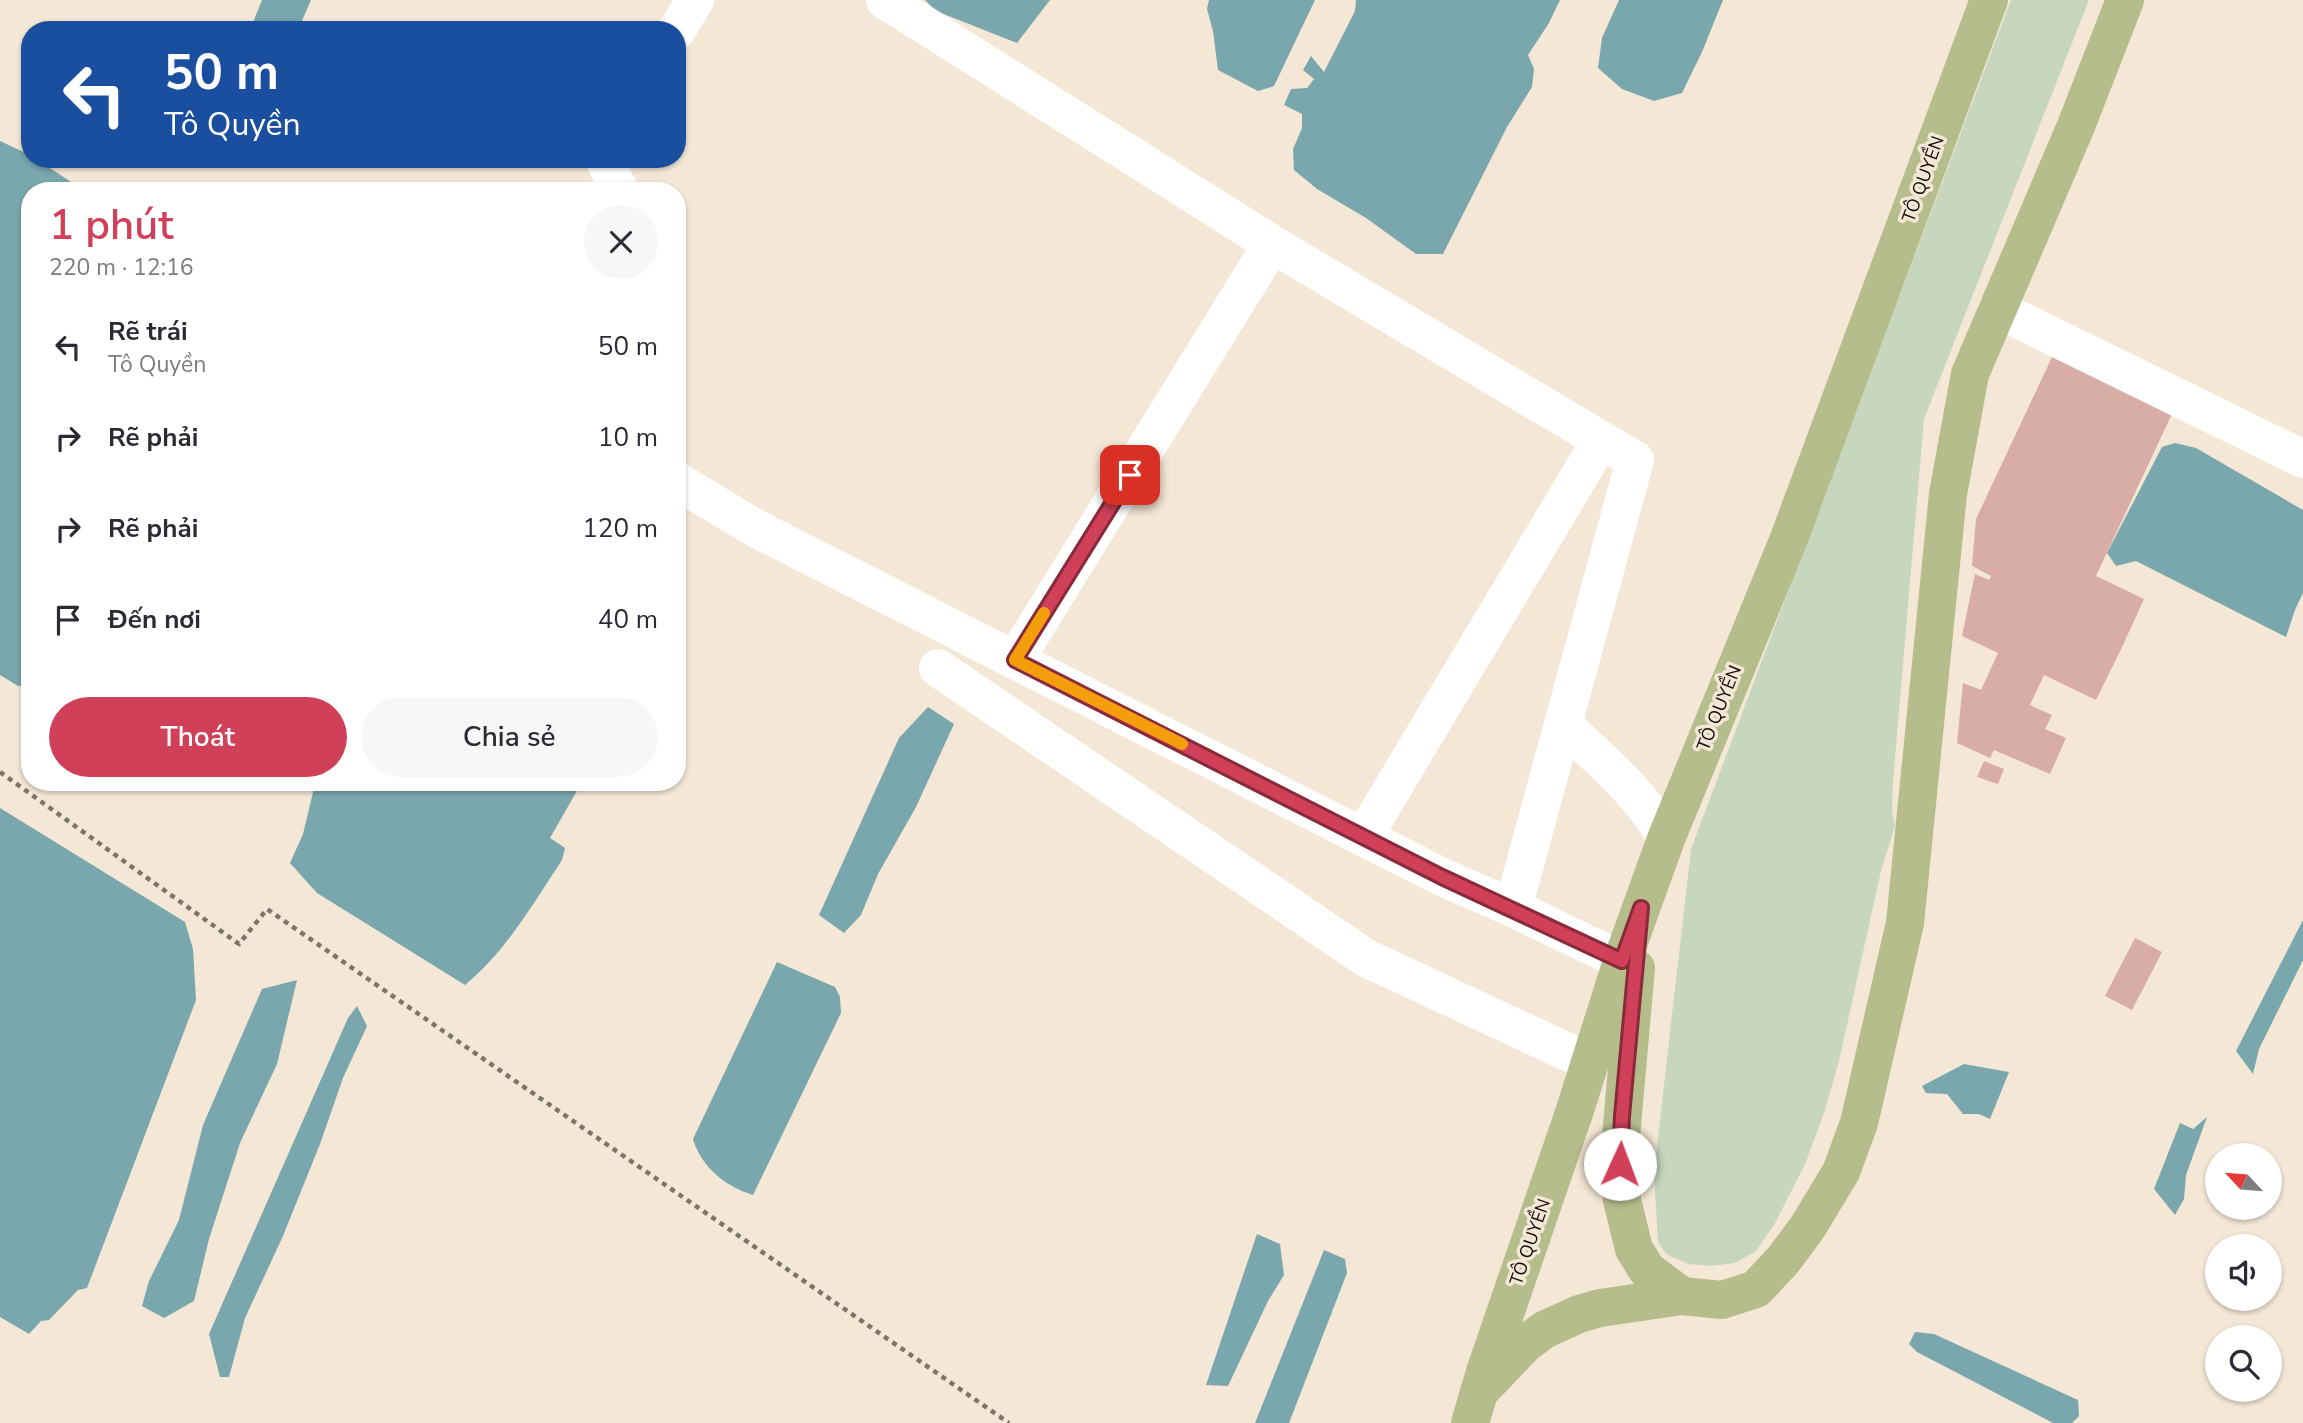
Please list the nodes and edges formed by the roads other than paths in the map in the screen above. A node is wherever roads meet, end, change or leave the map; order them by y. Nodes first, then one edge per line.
1 (695, 0) edge
2 (885, 0) edge
3 (1989, 0) edge
4 (2125, 0) edge
5 (682, 21) edge
6 (1272, 244) junction
7 (1997, 309) junction
8 (1601, 440) junction
9 (2303, 459) edge
10 (686, 486) edge
11 (1015, 660) junction
12 (938, 668) dead end
13 (1563, 724) junction
14 (1364, 835) junction
15 (1666, 839) junction
16 (1513, 908) junction
17 (1641, 908) junction
18 (1622, 961) junction
19 (1589, 1062) junction
20 (1682, 1296) junction
21 (1475, 1407) edge

1 - 5 street
2 - 6 street
3 - 15 main road, TÔ QUYỀN
4 - 7 main road
6 - 8 street
6 - 11 street
7 - 9 street
7 - 20 main road
8 - 13 street
8 - 14 street
10 - 11 street
11 - 14 street
12 - 19 street
13 - 15 street
13 - 16 street
14 - 16 street
15 - 17 main road, TÔ QUYỀN
16 - 18 street
17 - 18 main road, TÔ QUYỀN
17 - 20 main road
18 - 19 main road, TÔ QUYỀN
19 - 21 main road, TÔ QUYỀN
20 - 21 main road

